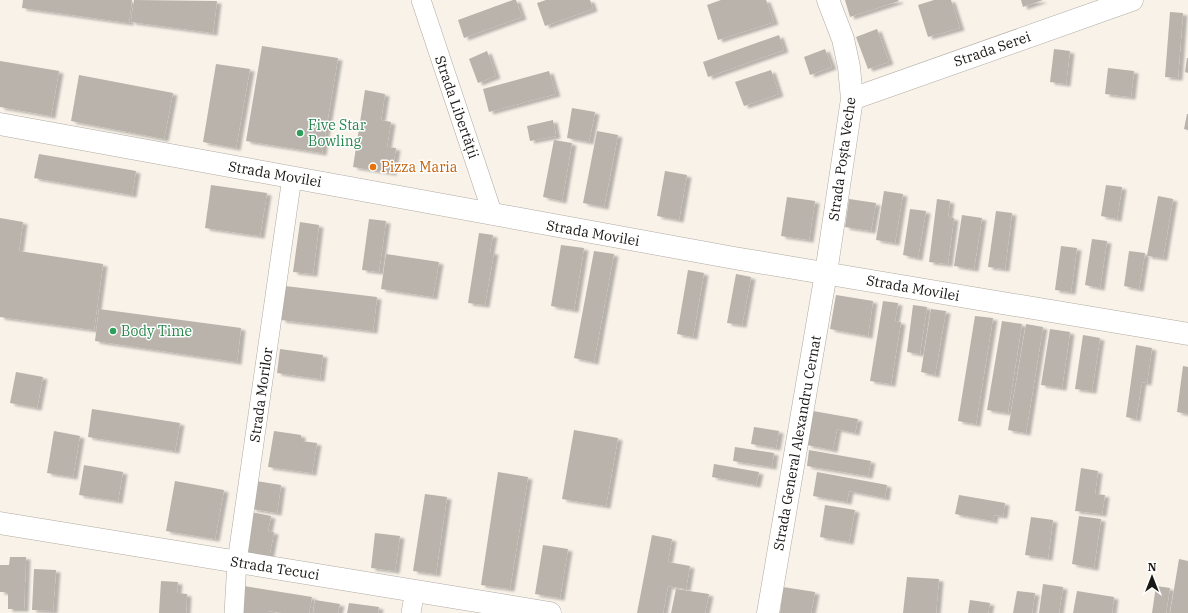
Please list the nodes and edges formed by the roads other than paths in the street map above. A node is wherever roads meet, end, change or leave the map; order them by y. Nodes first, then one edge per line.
1 (421, 0) edge
2 (828, 0) edge
3 (1132, 0) edge
4 (852, 99) junction
5 (0, 124) edge
6 (292, 177) junction
7 (493, 215) junction
8 (826, 273) junction
9 (1188, 334) edge
10 (0, 523) edge
11 (237, 562) junction
12 (415, 590) junction
13 (234, 613) edge
14 (411, 613) edge
15 (550, 613) edge
16 (768, 613) edge

1 - 7 street, Strada Libertății
2 - 4 street, Strada Poșta Veche
3 - 4 street, Strada Serei
4 - 8 street, Strada Poșta Veche
5 - 6 street, Strada Movilei
6 - 7 street, Strada Movilei
6 - 11 street, Strada Morilor
7 - 8 street, Strada Movilei
8 - 9 street, Strada Movilei
8 - 16 street, Strada General Alexandru Cernat
10 - 11 street, Strada Tecuci
11 - 12 street, Strada Tecuci
11 - 13 street, Strada Morilor
12 - 14 street
12 - 15 street, Strada Tecuci

